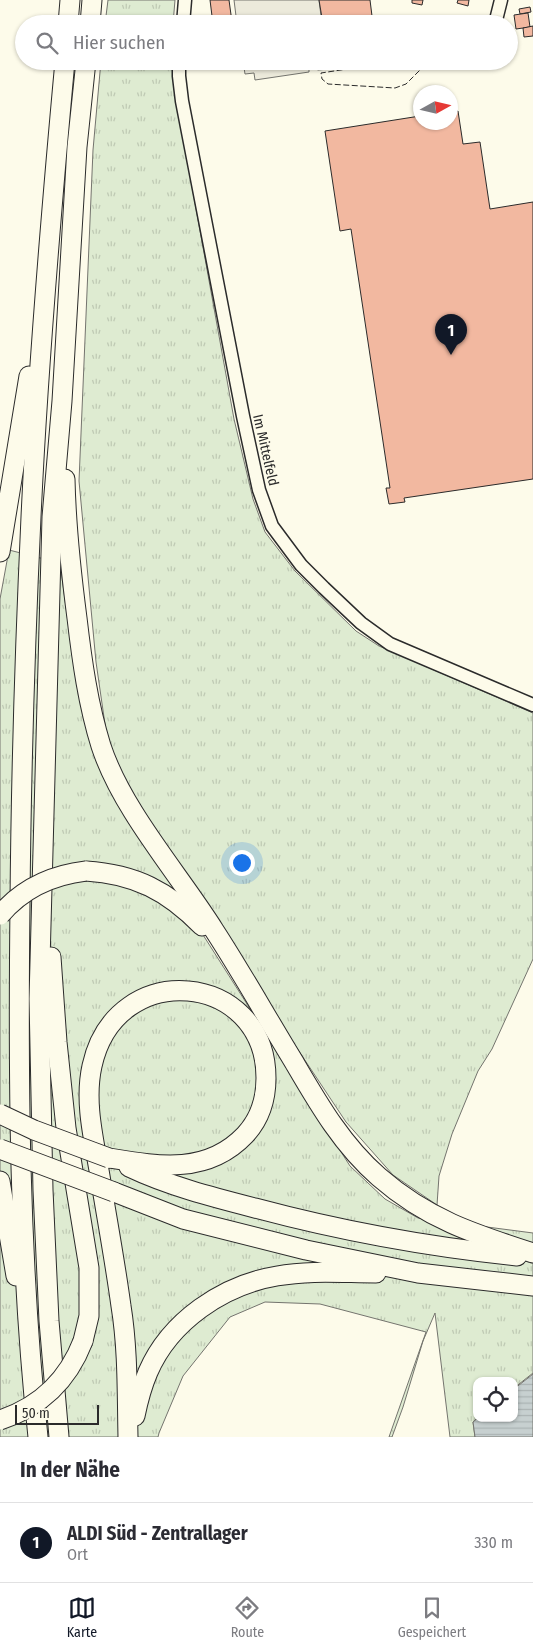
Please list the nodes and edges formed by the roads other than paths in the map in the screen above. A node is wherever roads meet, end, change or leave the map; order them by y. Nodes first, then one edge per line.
1 (70, 0) edge
2 (92, 0) edge
3 (185, 0) edge
4 (501, 0) edge
5 (69, 15) edge
6 (91, 15) edge
7 (184, 15) edge
8 (497, 15) edge
9 (64, 70) edge
10 (85, 70) edge
11 (179, 70) edge
12 (46, 281) junction
13 (62, 401) junction
14 (0, 552) edge
15 (533, 705) edge
16 (43, 846) junction
17 (0, 915) edge
18 (232, 958) junction
19 (0, 1114) edge
20 (0, 1149) edge
21 (109, 1158) junction
22 (0, 1181) edge
23 (533, 1253) edge
24 (533, 1258) edge
25 (418, 1273) junction
26 (533, 1286) edge
27 (31, 1363) junction
28 (0, 1420) edge
29 (38, 1437) edge
30 (59, 1437) edge
31 (130, 1437) edge

1 - 5 highway
2 - 6 highway
3 - 7 street
4 - 8 street
9 - 12 highway
10 - 13 highway
11 - 15 street, Im Mittelfeld
12 - 14 highway
12 - 27 highway
13 - 16 highway
13 - 18 highway
16 - 28 highway, bridge
16 - 30 highway
17 - 18 highway, bridge
18 - 23 highway
19 - 21 highway, bridge
20 - 25 highway, bridge
21 - 24 highway
21 - 31 highway
22 - 27 highway
25 - 26 highway
25 - 31 highway
27 - 29 highway

